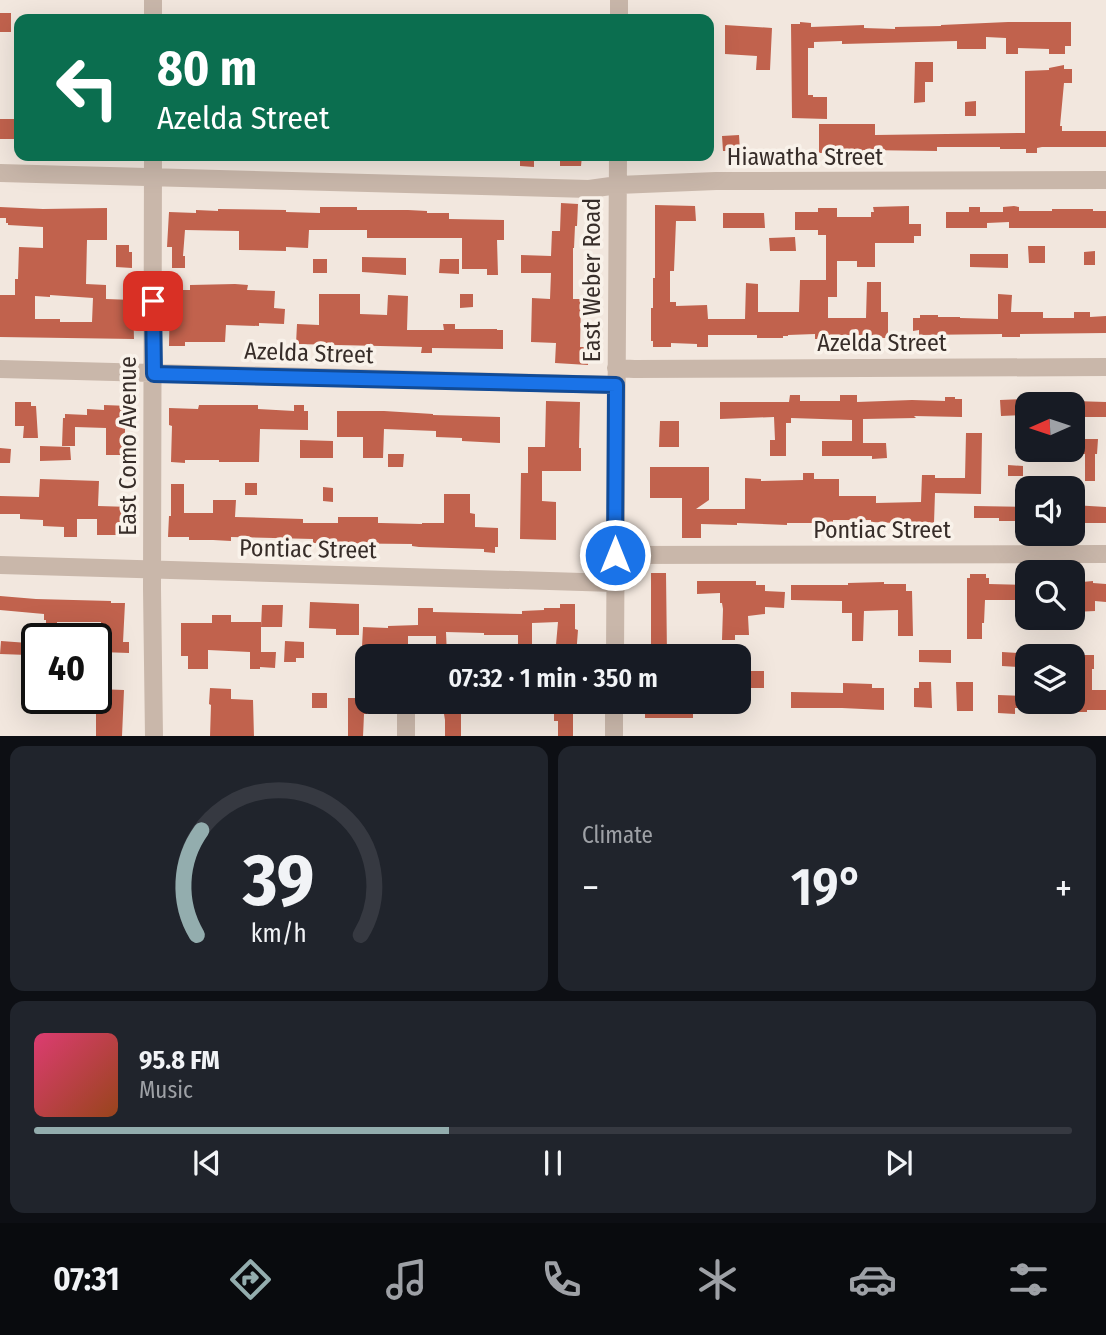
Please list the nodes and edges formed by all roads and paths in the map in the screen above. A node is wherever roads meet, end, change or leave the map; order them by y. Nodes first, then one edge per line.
1 (153, 161) edge
2 (618, 161) edge
3 (0, 173) edge
4 (153, 177) junction
5 (1106, 180) edge
6 (618, 185) junction
7 (1106, 367) edge
8 (0, 369) edge
9 (154, 374) junction
10 (616, 376) junction
11 (615, 555) junction
12 (1106, 555) edge
13 (0, 565) edge
14 (152, 569) junction
15 (615, 583) junction
16 (615, 644) edge
17 (406, 714) edge
18 (614, 714) edge
19 (154, 736) edge
20 (406, 736) edge
21 (614, 736) edge

1 - 4 street, East Como Avenue
2 - 6 street, East Weber Road
3 - 4 street, Hiawatha Street
4 - 6 street, Hiawatha Street
4 - 9 street, East Como Avenue
5 - 6 street, Hiawatha Street
6 - 10 street, East Weber Road
7 - 10 street, Azelda Street
8 - 9 street, Azelda Street
9 - 10 street, Azelda Street
9 - 14 street, East Como Avenue
10 - 11 street, East Weber Road
11 - 12 street, Pontiac Street
11 - 15 street, East Weber Road
13 - 14 street, Pontiac Street
14 - 15 street, Pontiac Street
14 - 19 street, East Como Avenue
15 - 16 street, East Weber Road
17 - 20 street
18 - 21 street

